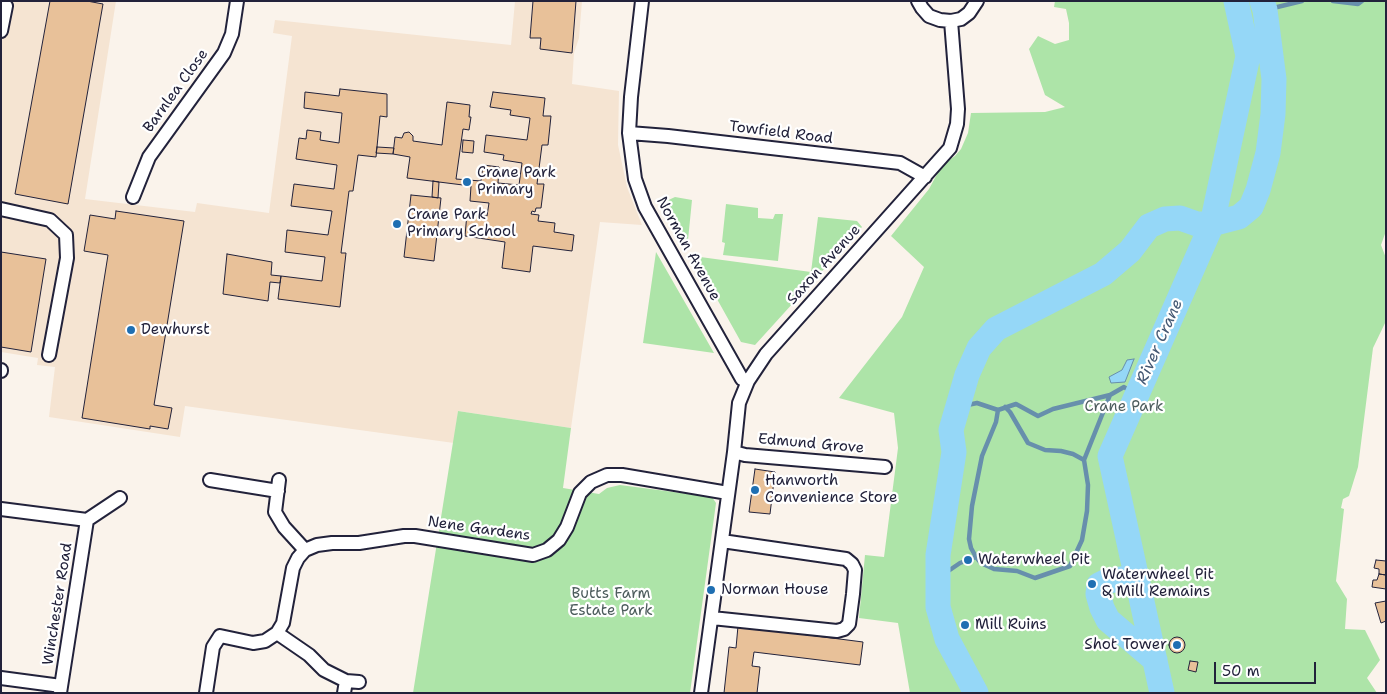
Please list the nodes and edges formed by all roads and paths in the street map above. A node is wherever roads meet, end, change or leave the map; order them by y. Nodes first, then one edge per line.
1 (237, 1) edge
2 (642, 1) edge
3 (918, 1) edge
4 (977, 1) edge
5 (6, 6) dead end
6 (950, 21) junction
7 (1, 31) edge
8 (629, 134) junction
9 (925, 177) junction
10 (134, 197) dead end
11 (1, 209) edge
12 (49, 355) dead end
13 (748, 381) junction
14 (734, 452) junction
15 (885, 467) dead end
16 (210, 480) dead end
17 (728, 493) junction
18 (120, 498) dead end
19 (1, 509) edge
20 (87, 520) junction
21 (722, 541) junction
22 (305, 550) junction
23 (712, 618) junction
24 (277, 632) junction
25 (1, 678) edge
26 (350, 685) edge
27 (61, 689) edge
28 (206, 693) edge
29 (701, 693) edge

1 - 10 street, Barnlea Close
2 - 8 street, Norman Avenue
3 - 6 street
4 - 6 street
5 - 7 street
6 - 9 street, Saxon Avenue
8 - 9 street, Towfield Road
8 - 13 street, Norman Avenue
9 - 13 street, Saxon Avenue
11 - 12 street
13 - 14 street, Saxon Avenue
14 - 15 street, Edmund Grove
14 - 17 street, Saxon Avenue
16 - 22 street
17 - 21 street, Saxon Avenue
17 - 22 street, Nene Gardens
18 - 20 street
19 - 20 street
20 - 27 street, Winchester Road
21 - 23 street, Saxon Avenue
21 - 23 street
22 - 24 street
23 - 29 street, Saxon Avenue
24 - 26 street
24 - 28 street
25 - 27 street

